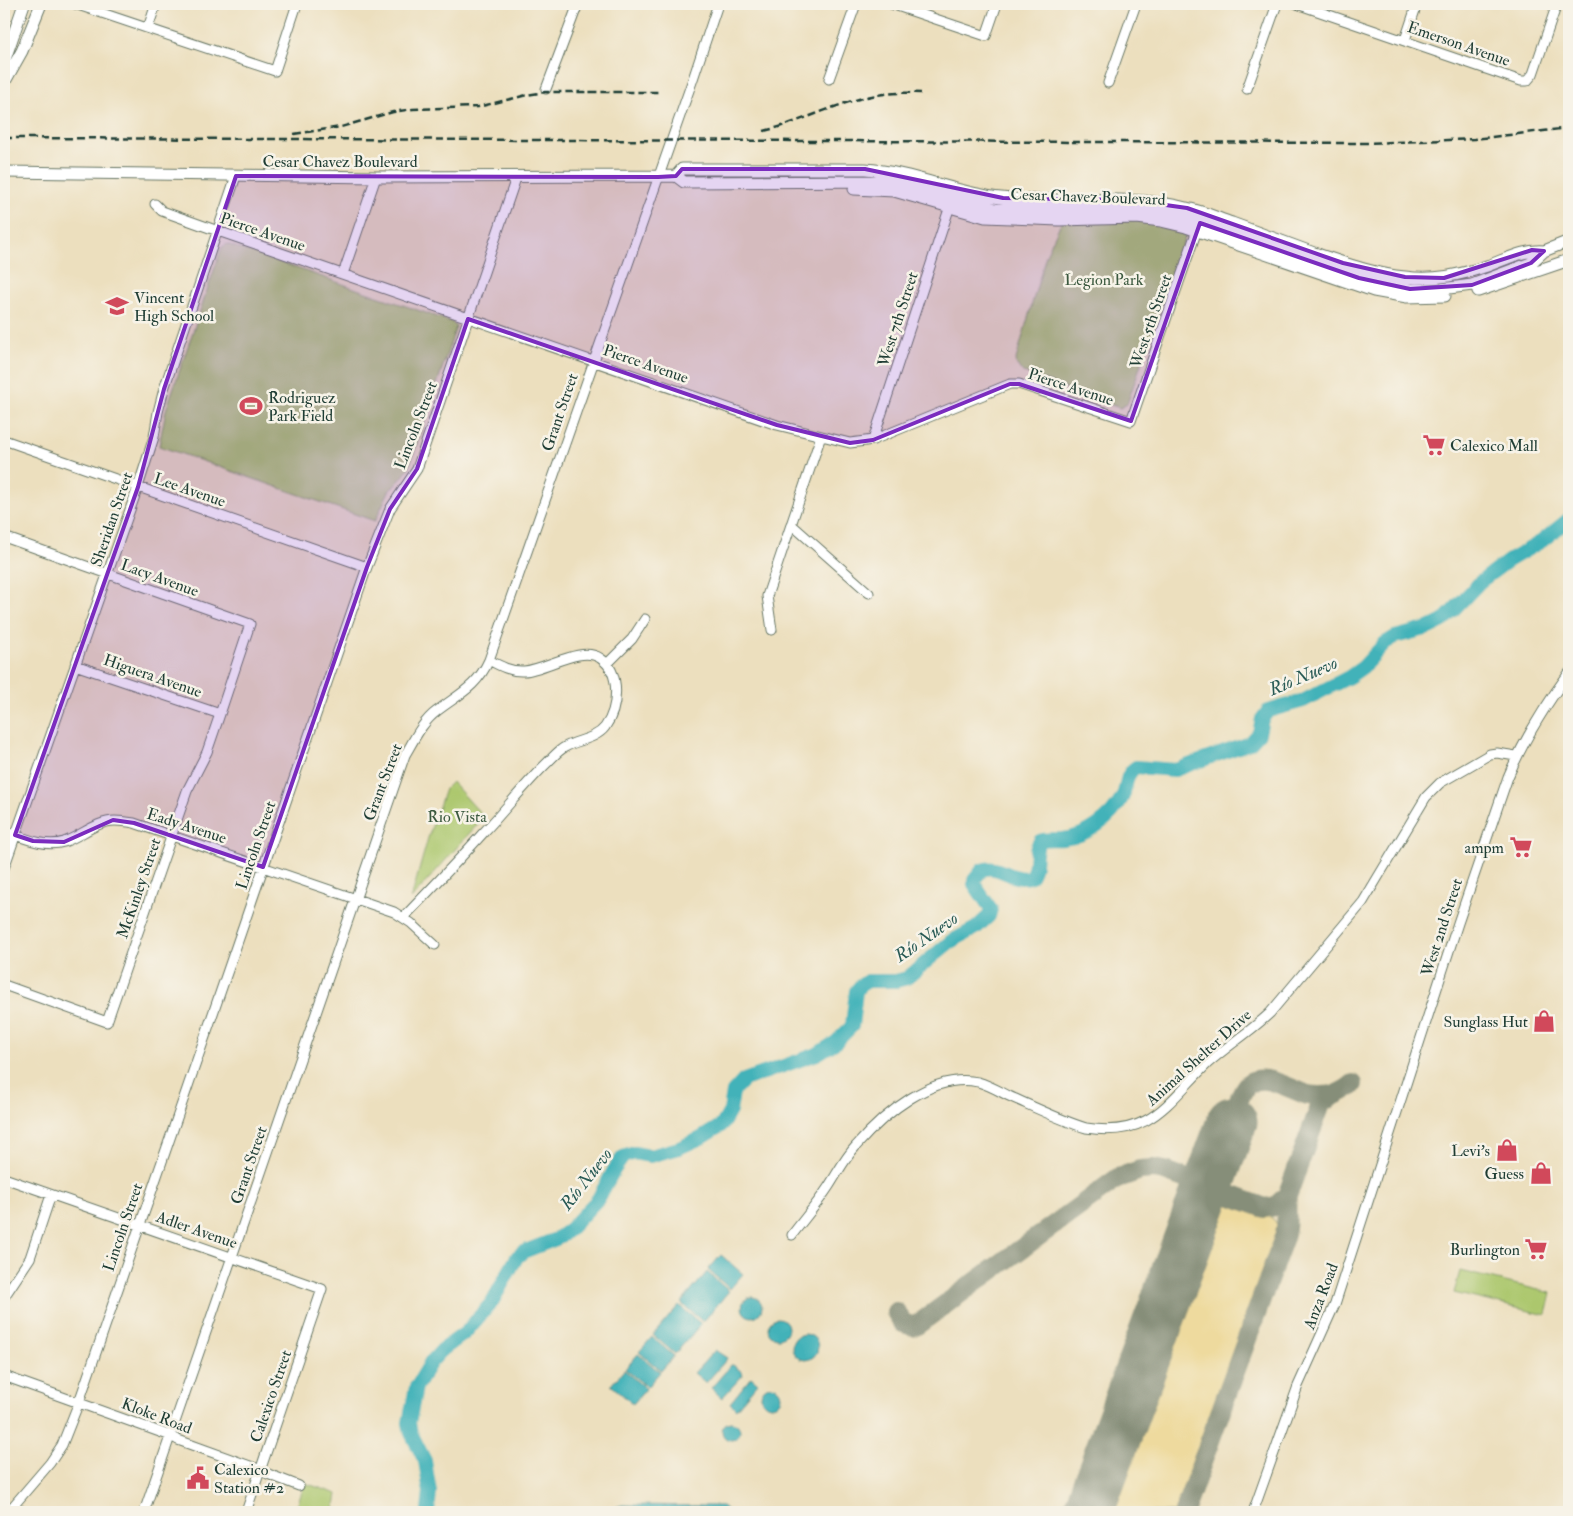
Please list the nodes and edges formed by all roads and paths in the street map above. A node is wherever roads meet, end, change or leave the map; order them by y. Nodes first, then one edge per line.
1 (24, 4) edge
2 (41, 4) edge
3 (76, 4) edge
4 (156, 4) edge
5 (297, 4) edge
6 (578, 4) edge
7 (718, 4) edge
8 (856, 4) edge
9 (891, 4) edge
10 (997, 4) edge
11 (1136, 4) edge
12 (1277, 4) edge
13 (1297, 4) edge
14 (1417, 4) edge
15 (1557, 4) edge
16 (148, 28) junction
17 (1405, 40) junction
18 (4, 62) edge
19 (829, 79) dead end
20 (4, 83) edge
21 (1108, 83) dead end
22 (1247, 88) dead end
23 (546, 89) dead end
24 (4, 172) edge
25 (236, 176) junction
26 (676, 176) junction
27 (376, 177) junction
28 (516, 178) junction
29 (658, 178) junction
30 (747, 182) junction
31 (155, 204) dead end
32 (950, 206) junction
33 (1197, 230) junction
34 (218, 232) junction
35 (1569, 241) edge
36 (1544, 251) junction
37 (1569, 260) edge
38 (343, 274) junction
39 (468, 319) junction
40 (593, 360) junction
41 (1131, 421) joint
42 (821, 436) junction
43 (4, 440) edge
44 (873, 440) junction
45 (138, 487) junction
46 (791, 524) junction
47 (4, 537) edge
48 (366, 567) junction
49 (108, 574) junction
50 (869, 593) dead end
51 (645, 619) dead end
52 (250, 624) joint
53 (772, 630) dead end
54 (488, 660) junction
55 (607, 664) junction
56 (75, 665) junction
57 (1569, 673) edge
58 (220, 714) junction
59 (1516, 756) junction
60 (4, 831) edge
61 (15, 835) junction
62 (172, 836) junction
63 (263, 867) junction
64 (4, 868) edge
65 (356, 898) junction
66 (404, 918) junction
67 (435, 945) dead end
68 (4, 985) edge
69 (1405, 1088) joint
70 (4, 1178) edge
71 (51, 1195) junction
72 (139, 1224) junction
73 (792, 1235) dead end
74 (232, 1257) junction
75 (322, 1289) joint
76 (4, 1297) edge
77 (4, 1376) edge
78 (79, 1402) junction
79 (171, 1436) junction
80 (261, 1470) junction
81 (299, 1486) dead end
82 (14, 1505) junction
83 (8, 1512) edge
84 (23, 1512) edge
85 (144, 1512) edge
86 (246, 1512) edge
87 (1253, 1512) edge

1 - 18 main road
2 - 20 main road
3 - 16 street
4 - 16 street
5 - 16 street
6 - 23 street
7 - 29 street, Grant Street
8 - 19 street
9 - 10 street
11 - 21 street
12 - 22 street
13 - 17 street, Emerson Avenue
14 - 17 street
15 - 17 street, Emerson Avenue
24 - 25 main road, Cesar Chavez Boulevard
25 - 27 main road, Cesar Chavez Boulevard
25 - 34 street, Sheridan Street
26 - 29 main road, Cesar Chavez Boulevard
26 - 30 main road, Cesar Chavez Boulevard
26 - 36 main road, Cesar Chavez Boulevard
27 - 28 main road, Cesar Chavez Boulevard
27 - 38 street
28 - 29 main road, Cesar Chavez Boulevard
28 - 39 street, Lincoln Street
29 - 40 street, Grant Street
30 - 32 main road
30 - 36 main road, Cesar Chavez Boulevard
31 - 34 street, Pierce Avenue
32 - 33 main road
32 - 44 street, West 7th Street
33 - 37 main road
33 - 41 street, West 5th Street
34 - 38 street, Pierce Avenue
34 - 45 street, Sheridan Street
35 - 36 main road, Cesar Chavez Boulevard
38 - 39 street, Pierce Avenue
39 - 40 street, Pierce Avenue
39 - 48 street, Lincoln Street
40 - 42 street, Pierce Avenue
40 - 54 street, Grant Street
41 - 44 street, Pierce Avenue
42 - 44 street, Pierce Avenue
42 - 46 street
43 - 45 street, Lee Avenue
45 - 48 street, Lee Avenue
45 - 49 street, Sheridan Street
46 - 50 street
46 - 53 street
47 - 49 street, Lacy Avenue
48 - 63 street, Lincoln Street
49 - 52 street, Lacy Avenue
49 - 56 street, Sheridan Street
51 - 55 street
52 - 58 street, McKinley Street
54 - 55 street
54 - 65 street, Grant Street
55 - 66 street
56 - 58 street, Higuera Avenue
56 - 61 street, Sheridan Street
57 - 59 street, West 2nd Street
58 - 62 street, McKinley Street
59 - 69 street, West 2nd Street
59 - 73 street, Animal Shelter Drive
60 - 61 street, Eady Avenue
61 - 62 street, Eady Avenue
61 - 64 street, Sheridan Street
62 - 63 street, Eady Avenue
62 - 68 street, McKinley Street
63 - 65 street, Eady Avenue
63 - 72 street, Lincoln Street
65 - 66 street, Eady Avenue
65 - 74 street, Grant Street
66 - 67 street, Eady Avenue
69 - 87 street, Anza Road
70 - 71 street, Adler Avenue
71 - 72 street, Adler Avenue
71 - 76 street
72 - 74 street, Adler Avenue
72 - 78 street, Lincoln Street
74 - 75 street, Adler Avenue
74 - 79 street, Grant Street
75 - 80 street, Calexico Street
77 - 78 street, Kloke Road
78 - 79 street, Kloke Road
78 - 82 street, Lincoln Street
79 - 80 street, Kloke Road
79 - 85 street, Grant Street
80 - 81 street, Kloke Road
80 - 86 street, Calexico Street
82 - 83 street, Lincoln Street
82 - 84 street

